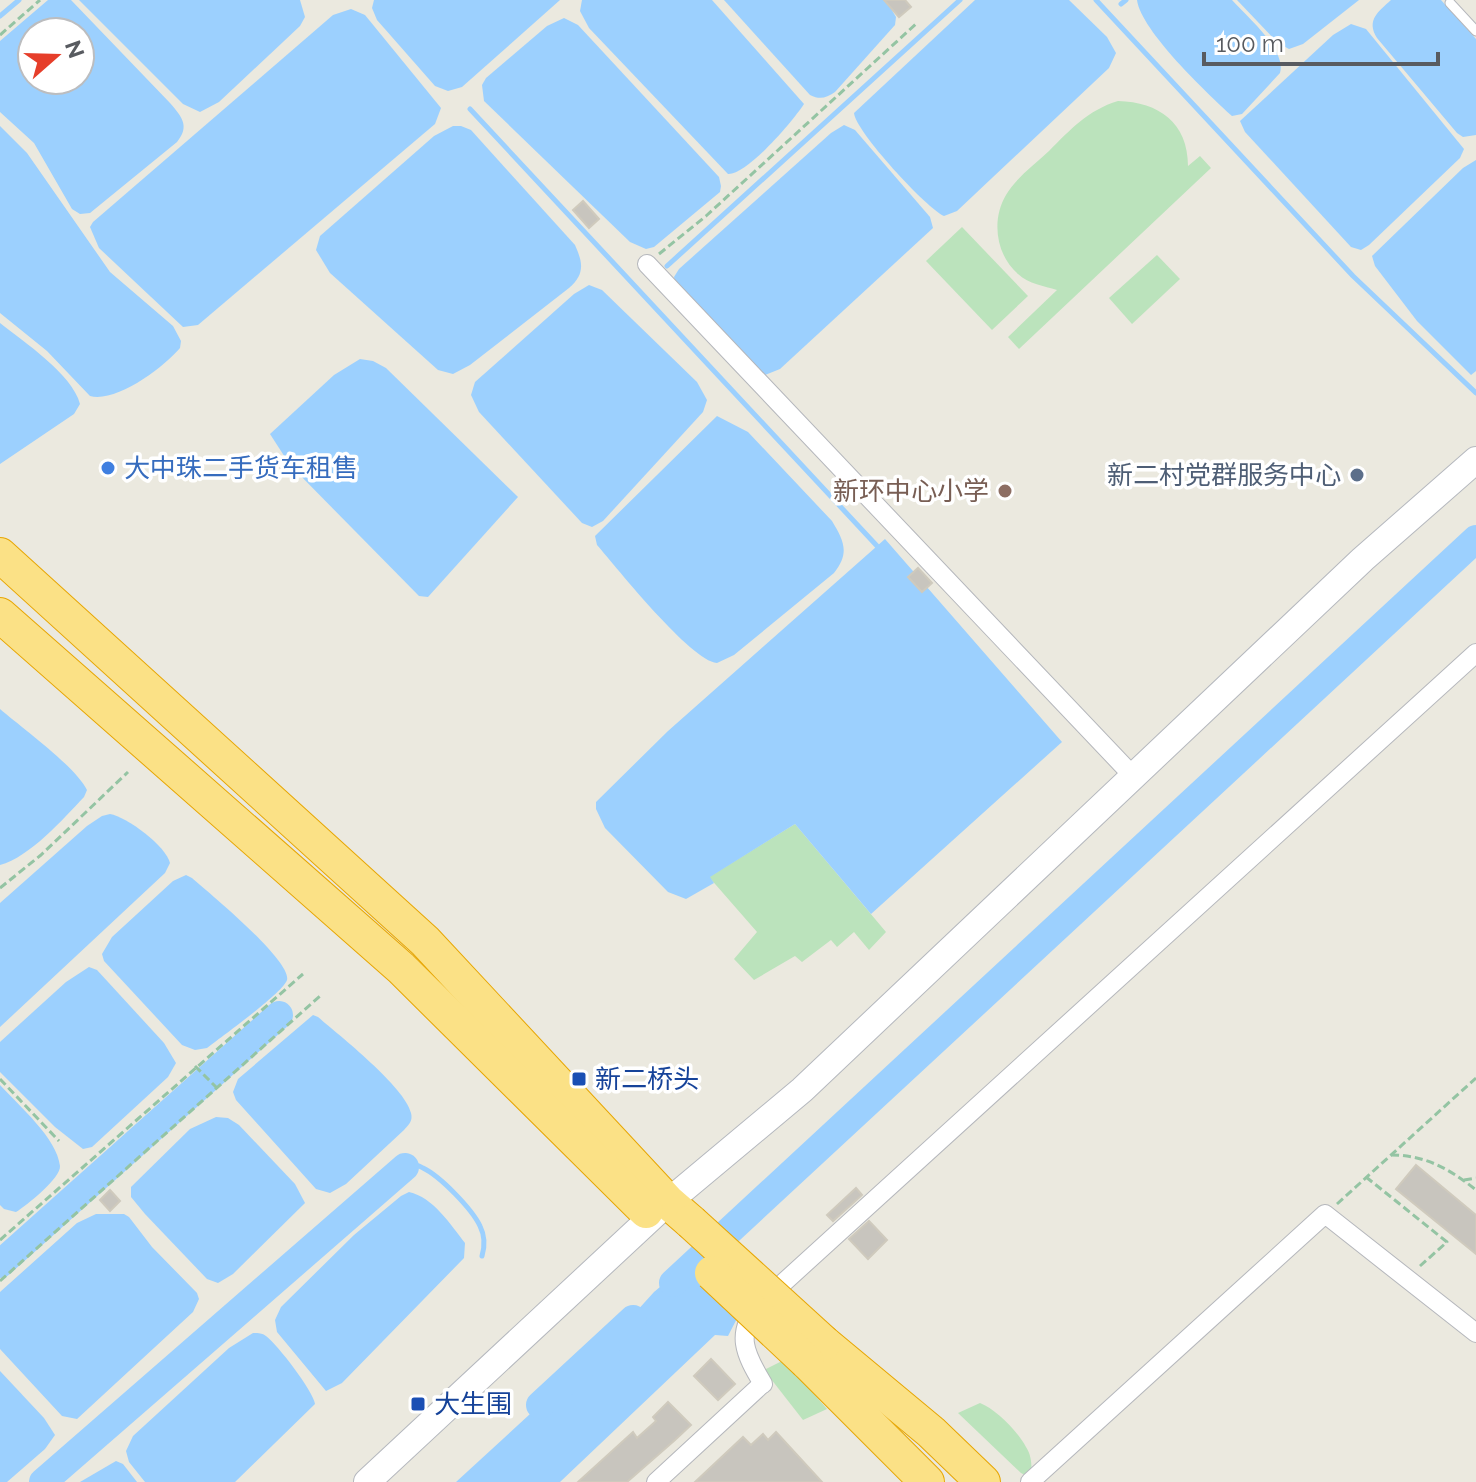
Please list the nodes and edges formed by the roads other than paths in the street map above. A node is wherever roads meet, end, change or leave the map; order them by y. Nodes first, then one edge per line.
1 (1450, 3) dead end
2 (1476, 31) edge
3 (647, 264) road end
4 (1476, 460) edge
5 (0, 555) edge
6 (0, 615) edge
7 (1476, 653) edge
8 (1134, 777) junction
9 (672, 1220) junction
10 (1476, 1333) edge
11 (816, 1352) junction
12 (367, 1482) edge
13 (656, 1482) edge
14 (927, 1482) edge
15 (983, 1482) edge
16 (1030, 1482) edge

1 - 2 lane
3 - 8 street
4 - 8 street
5 - 9 highway
6 - 9 highway
7 - 13 street
8 - 9 street
9 - 11 highway, bridge
9 - 12 street
10 - 16 street
11 - 14 highway
11 - 15 highway

